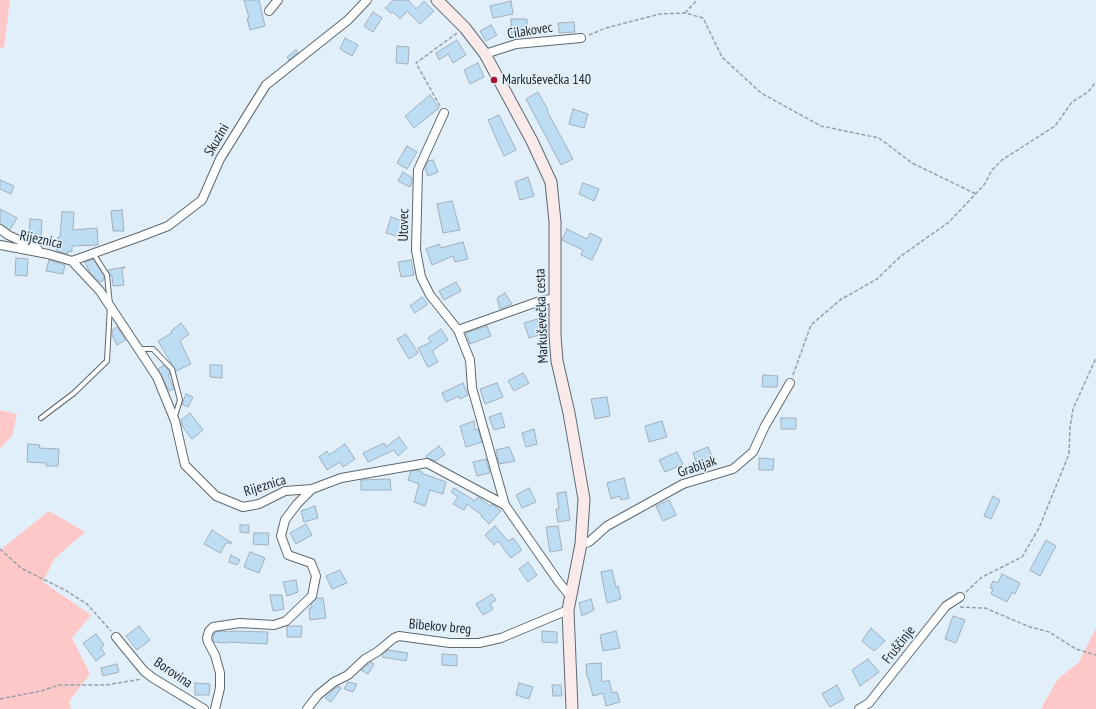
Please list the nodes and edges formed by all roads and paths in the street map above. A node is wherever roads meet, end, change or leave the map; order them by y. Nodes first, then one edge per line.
1 (278, 0) edge
2 (367, 0) edge
3 (437, 0) edge
4 (697, 0) edge
5 (269, 11) dead end
6 (685, 13) junction
7 (465, 28) junction
8 (581, 38) joint
9 (484, 54) junction
10 (1096, 82) edge
11 (444, 113) joint
12 (976, 194) junction
13 (0, 229) edge
14 (0, 245) edge
15 (93, 253) junction
16 (48, 254) junction
17 (72, 260) junction
18 (555, 298) junction
19 (110, 305) junction
20 (458, 330) junction
21 (139, 349) junction
22 (1096, 358) edge
23 (790, 383) joint
24 (41, 418) dead end
25 (174, 418) junction
26 (312, 488) junction
27 (505, 505) junction
28 (581, 544) junction
29 (0, 549) edge
30 (570, 596) junction
31 (960, 597) joint
32 (946, 606) junction
33 (568, 610) junction
34 (116, 637) joint
35 (1096, 655) edge
36 (153, 678) junction
37 (0, 699) edge
38 (204, 709) edge
39 (216, 709) edge
40 (307, 709) edge
41 (572, 709) edge
42 (859, 709) edge

1 - 5 street
2 - 15 street, Skuzini
3 - 7 main road, Markuševečka cesta
4 - 6 path
6 - 8 path
6 - 12 path
7 - 9 main road, Markuševečka cesta
7 - 11 path
8 - 9 street, Cilakovec
9 - 18 main road, Markuševečka cesta
10 - 12 path
11 - 20 street, Utovec
12 - 23 path
13 - 16 street
14 - 16 street, Rijeznica
15 - 17 street, Skuzini
15 - 19 lane
16 - 17 street, Rijeznica
17 - 19 street, Rijeznica
18 - 20 street
18 - 28 main road, Markuševečka cesta
19 - 21 street, Rijeznica
19 - 24 lane
20 - 27 street, Utovec
21 - 25 street, Rijeznica
21 - 25 lane
22 - 31 path
23 - 28 street, Grabljak
25 - 26 street, Rijeznica
26 - 27 street, Rijeznica
26 - 39 street
27 - 30 street, Rijeznica
28 - 30 main road, Markuševečka cesta
29 - 34 path
30 - 33 main road, Markuševečka cesta
31 - 32 street, Fruščinje
32 - 35 path
32 - 42 street, Fruščinje
33 - 40 street, Bibekov breg
33 - 41 main road, Markuševečka cesta
34 - 36 street, Borovina
36 - 37 path
36 - 38 street, Borovina

